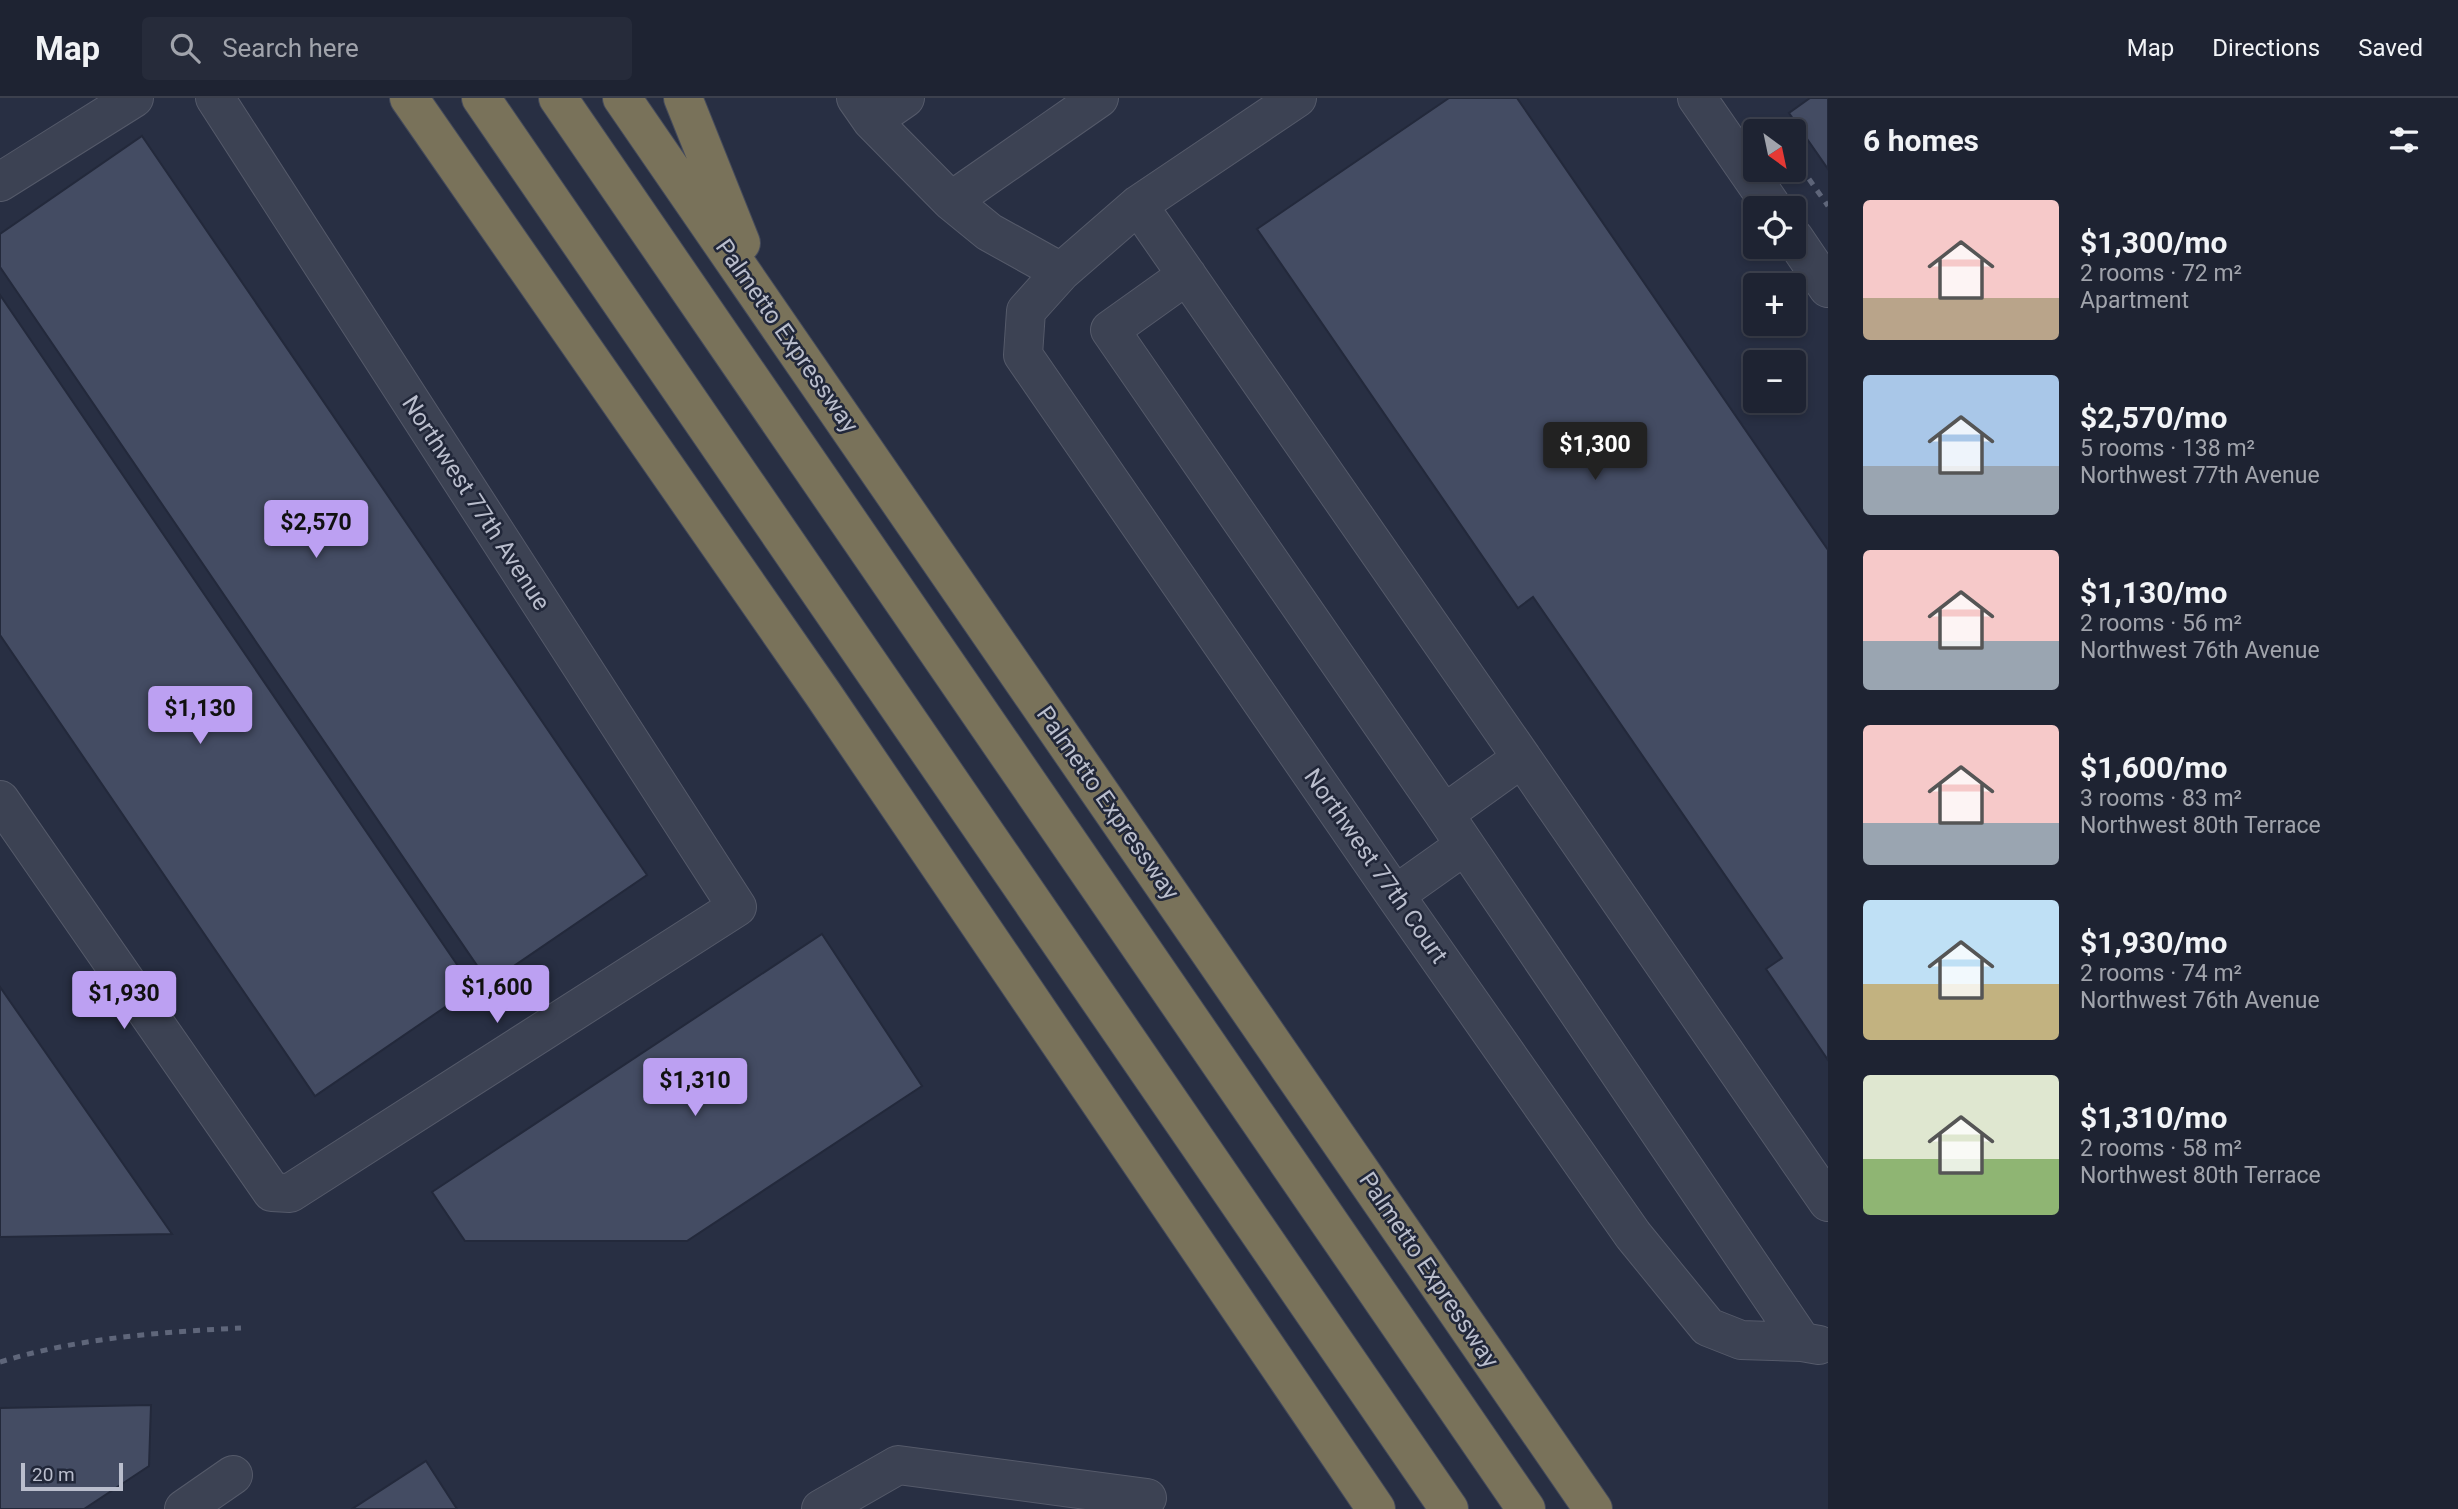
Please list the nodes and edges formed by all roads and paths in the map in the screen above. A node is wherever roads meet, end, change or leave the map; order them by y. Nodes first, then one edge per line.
1 (134, 98) edge
2 (215, 98) edge
3 (409, 98) edge
4 (481, 98) edge
5 (558, 98) edge
6 (622, 98) edge
7 (683, 98) edge
8 (905, 98) edge
9 (1098, 98) edge
10 (1297, 98) edge
11 (1697, 98) edge
12 (864, 109) edge
13 (0, 181) edge
14 (1765, 196) edge
15 (951, 201) junction
16 (1138, 205) junction
17 (1806, 256) edge
18 (1061, 272) junction
19 (1187, 275) junction
20 (1828, 288) edge
21 (765, 303) junction
22 (1522, 758) junction
23 (0, 800) edge
24 (1444, 814) junction
25 (1464, 846) junction
26 (1395, 895) junction
27 (1828, 1202) edge
28 (1815, 1344) edge
29 (233, 1475) dead end
30 (1439, 1494) edge
31 (1521, 1502) edge
32 (1588, 1502) edge
33 (184, 1509) edge
34 (821, 1509) edge
35 (1138, 1509) edge
36 (1376, 1509) edge

1 - 13 street
2 - 23 street, Northwest 77th Avenue
3 - 36 highway
4 - 30 highway
5 - 31 highway
6 - 21 highway, Palmetto Expressway
7 - 21 highway
8 - 12 street
9 - 15 street
10 - 16 street
11 - 14 street
12 - 15 street
15 - 18 street
16 - 18 street
16 - 19 street
17 - 20 street
18 - 26 street, Northwest 77th Court
19 - 22 street
19 - 24 street
21 - 32 highway, Palmetto Expressway
22 - 24 street
22 - 27 street
24 - 25 street
25 - 26 street
25 - 28 street
26 - 28 street, Northwest 77th Court
29 - 33 street
34 - 35 street

